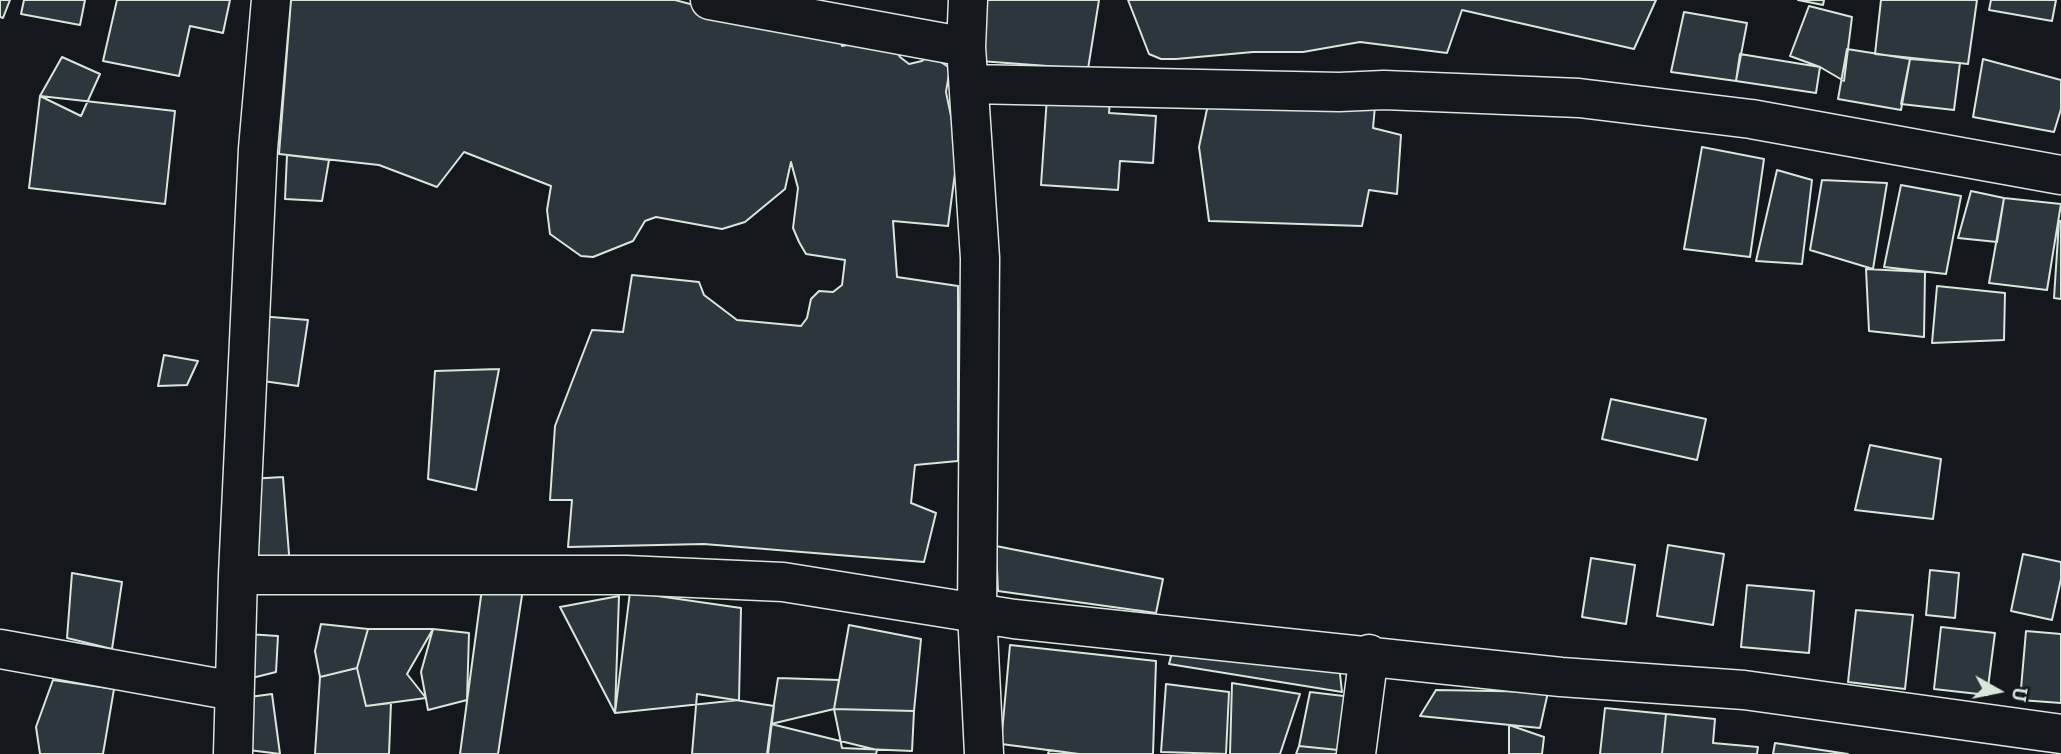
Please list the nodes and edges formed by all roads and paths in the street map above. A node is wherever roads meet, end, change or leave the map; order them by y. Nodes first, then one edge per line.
1 (271, 0) edge
2 (710, 0) edge
3 (968, 0) edge
4 (966, 47) junction
5 (970, 84) junction
6 (2060, 166) edge
7 (237, 575) junction
8 (977, 611) junction
9 (0, 649) edge
10 (1369, 654) junction
11 (234, 691) junction
12 (2061, 734) edge
13 (233, 754) edge
14 (984, 754) edge
15 (1356, 754) edge

1 - 7 street
2 - 4 street
3 - 4 street
4 - 5 street
5 - 6 street
5 - 8 street
7 - 8 street
7 - 11 street
8 - 10 street
8 - 14 street
9 - 11 street
10 - 12 street
10 - 15 street
11 - 13 street

